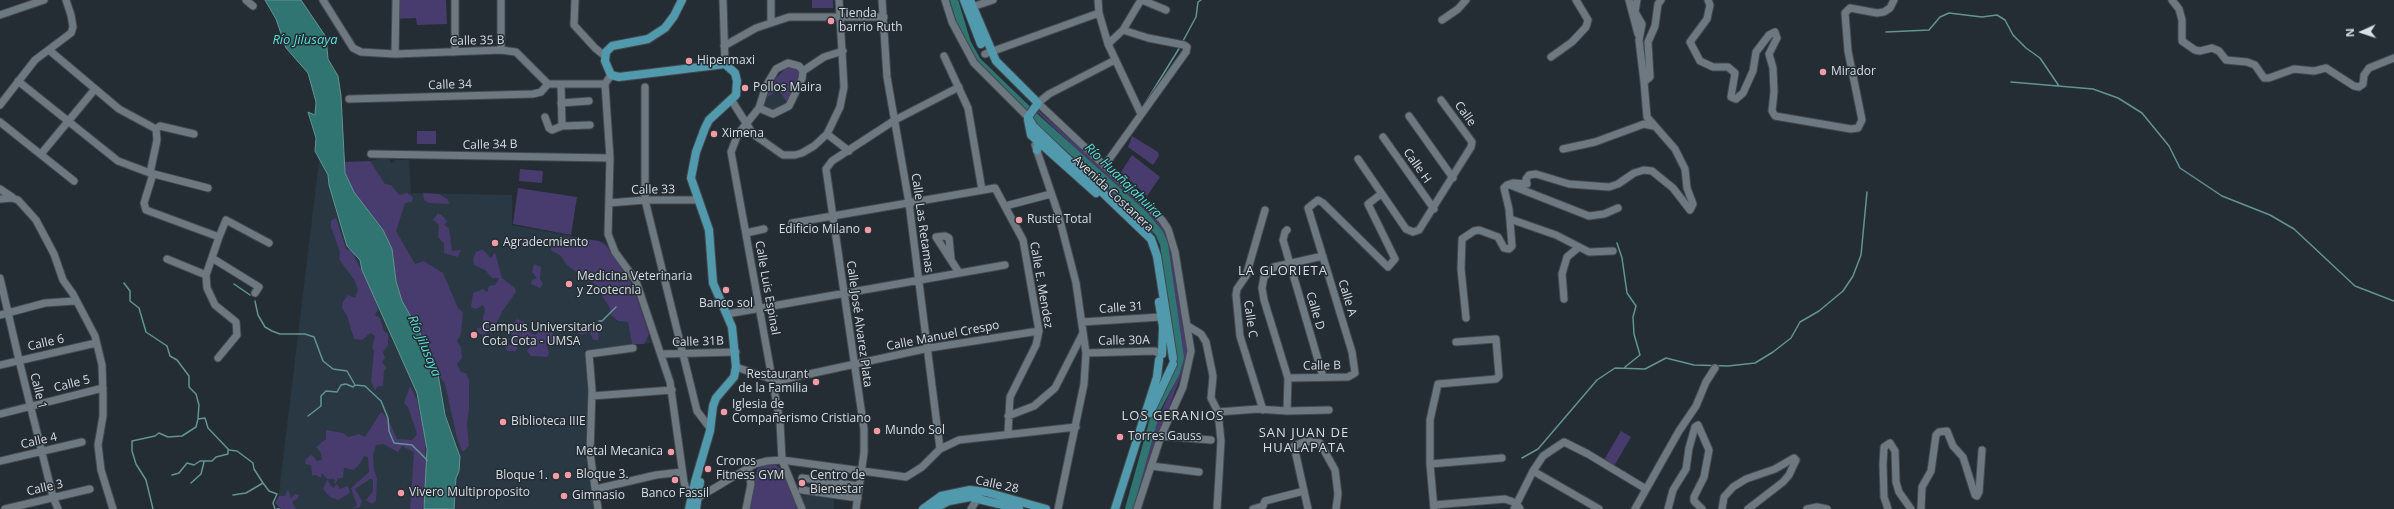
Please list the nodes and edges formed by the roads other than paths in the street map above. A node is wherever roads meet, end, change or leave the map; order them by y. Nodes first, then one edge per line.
1 (44, 0) edge
2 (66, 0) edge
3 (246, 0) edge
4 (323, 0) edge
5 (396, 0) edge
6 (455, 0) edge
7 (501, 0) edge
8 (575, 0) edge
9 (682, 0) edge
10 (723, 0) edge
11 (771, 0) edge
12 (839, 0) edge
13 (882, 0) edge
14 (945, 0) edge
15 (964, 0) edge
16 (993, 0) edge
17 (1098, 0) edge
18 (1142, 0) edge
19 (1466, 0) edge
20 (1576, 0) edge
21 (1629, 0) edge
22 (1637, 0) edge
23 (1661, 0) edge
24 (1708, 0) edge
25 (1894, 0) edge
26 (2172, 0) edge
27 (971, 4) edge
28 (253, 6) dead end
29 (1166, 10) dead end
30 (1099, 13) junction
31 (0, 15) edge
32 (839, 16) junction
33 (884, 17) junction
34 (1442, 20) dead end
35 (771, 22) junction
36 (1123, 30) junction
37 (1639, 40) junction
38 (1108, 44) junction
39 (724, 46) junction
40 (49, 50) junction
41 (501, 50) junction
42 (843, 51) junction
43 (455, 52) junction
44 (988, 53) junction
45 (395, 54) junction
46 (605, 56) junction
47 (944, 56) dead end
48 (1551, 57) dead end
49 (2394, 58) edge
50 (1115, 60) junction
51 (725, 64) junction
52 (803, 72) junction
53 (611, 75) junction
54 (18, 81) junction
55 (1644, 82) junction
56 (548, 84) junction
57 (605, 84) junction
58 (561, 85) junction
59 (645, 87) dead end
60 (959, 87) junction
61 (94, 89) junction
62 (349, 99) dead end
63 (1441, 100) dead end
64 (589, 101) dead end
65 (732, 101) junction
66 (561, 103) junction
67 (0, 105) edge
68 (758, 108) junction
69 (1033, 110) junction
70 (1141, 114) junction
71 (1409, 116) dead end
72 (545, 117) dead end
73 (895, 120) junction
74 (67, 121) junction
75 (0, 122) edge
76 (745, 123) junction
77 (590, 124) dead end
78 (562, 126) junction
79 (1653, 126) junction
80 (156, 129) junction
81 (194, 134) dead end
82 (827, 134) junction
83 (1032, 135) junction
84 (1383, 137) dead end
85 (1043, 140) junction
86 (1036, 150) junction
87 (1563, 150) dead end
88 (849, 151) junction
89 (41, 154) junction
90 (371, 154) dead end
91 (610, 158) junction
92 (1358, 159) dead end
93 (1105, 165) junction
94 (152, 173) junction
95 (1453, 178) junction
96 (74, 181) dead end
97 (1509, 184) junction
98 (208, 188) dead end
99 (0, 189) edge
100 (982, 190) junction
101 (1051, 194) junction
102 (1381, 194) junction
103 (12, 198) junction
104 (0, 199) edge
105 (645, 200) junction
106 (698, 200) junction
107 (609, 203) junction
108 (909, 203) junction
109 (1010, 205) dead end
110 (1618, 208) dead end
111 (1434, 209) junction
112 (1264, 210) dead end
113 (832, 215) junction
114 (1510, 219) junction
115 (792, 223) dead end
116 (764, 229) dead end
117 (1287, 230) dead end
118 (746, 233) junction
119 (219, 237) junction
120 (269, 243) dead end
121 (1579, 247) junction
122 (1613, 251) dead end
123 (1323, 256) junction
124 (212, 258) junction
125 (168, 259) dead end
126 (951, 259) dead end
127 (1290, 264) junction
128 (1005, 265) dead end
129 (958, 271) junction
130 (206, 275) junction
131 (0, 278) edge
132 (918, 278) junction
133 (255, 293) dead end
134 (844, 294) junction
135 (1564, 299) dead end
136 (75, 301) junction
137 (759, 308) junction
138 (8, 313) junction
139 (727, 314) junction
140 (0, 315) edge
141 (1161, 316) junction
142 (1466, 318) dead end
143 (1082, 322) junction
144 (1188, 326) junction
145 (1039, 331) junction
146 (1083, 333) junction
147 (1456, 342) dead end
148 (96, 343) junction
149 (633, 348) dead end
150 (929, 348) junction
151 (736, 352) junction
152 (1086, 353) junction
153 (661, 354) junction
154 (684, 354) junction
155 (1161, 356) junction
156 (218, 358) dead end
157 (19, 360) junction
158 (1173, 361) junction
159 (0, 365) edge
160 (854, 365) junction
161 (736, 367) junction
162 (1715, 368) dead end
163 (1355, 373) joint
164 (1323, 377) junction
165 (1288, 378) junction
166 (772, 380) junction
167 (103, 388) junction
168 (672, 390) junction
169 (592, 396) junction
170 (30, 406) junction
171 (1263, 410) junction
172 (1329, 410) dead end
173 (1287, 411) junction
174 (1218, 412) junction
175 (0, 414) edge
176 (1008, 416) junction
177 (1076, 427) junction
178 (710, 429) junction
179 (1008, 433) junction
180 (1161, 436) junction
181 (1211, 440) dead end
182 (82, 442) dead end
183 (940, 449) junction
184 (1982, 450) dead end
185 (42, 451) junction
186 (1502, 458) dead end
187 (782, 460) junction
188 (0, 461) edge
189 (1430, 464) junction
190 (1150, 466) junction
191 (748, 469) junction
192 (1533, 471) junction
193 (682, 472) junction
194 (862, 472) junction
195 (1200, 472) dead end
196 (802, 478) dead end
197 (859, 486) junction
198 (90, 489) dead end
199 (596, 489) junction
200 (1646, 489) junction
201 (802, 490) dead end
202 (1304, 491) junction
203 (695, 494) junction
204 (978, 494) junction
205 (53, 497) junction
206 (858, 498) junction
207 (1010, 503) junction
208 (1264, 507) edge
209 (1434, 507) edge
210 (599, 508) edge
211 (1518, 508) edge
212 (5, 509) edge
213 (58, 509) edge
214 (113, 509) edge
215 (689, 509) edge
216 (696, 509) edge
217 (746, 509) edge
218 (802, 509) edge
219 (856, 509) edge
220 (923, 509) edge
221 (933, 509) edge
222 (972, 509) edge
223 (1019, 509) edge
224 (1046, 509) edge
225 (1058, 509) edge
226 (1115, 509) edge
227 (1121, 509) edge
228 (1137, 509) edge
229 (1217, 509) edge
230 (1253, 509) edge
231 (1308, 509) edge
232 (1336, 509) edge
233 (1599, 509) edge
234 (1635, 509) edge
235 (1668, 509) edge
236 (1702, 509) edge
237 (1722, 509) edge
238 (1748, 509) edge
239 (1808, 509) edge
240 (1827, 509) edge
241 (1888, 509) edge
242 (1911, 509) edge
243 (1921, 509) edge

1 - 31 street
2 - 40 street
3 - 28 street
4 - 45 street, Calle 35 B
5 - 45 street
6 - 43 street
7 - 41 street
8 - 46 street
9 - 46 main road
10 - 39 street
11 - 35 street
12 - 32 street
13 - 33 street, Calle Las Retamas
14 - 69 street
15 - 44 main road, Avenida Costanera
16 - 27 street
17 - 30 street
18 - 29 street
18 - 36 street
19 - 34 street
20 - 48 street
21 - 37 street
22 - 37 street
23 - 55 street
24 - 25 street
26 - 49 street
27 - 44 main road, Avenida Costanera
30 - 38 street
30 - 44 street
32 - 33 street
32 - 35 street
32 - 42 street
33 - 73 street, Calle Las Retamas
35 - 39 street
36 - 38 street
36 - 70 street
37 - 55 street
38 - 50 street
39 - 51 street
40 - 54 street
40 - 61 street
41 - 43 street, Calle 35 B
41 - 56 street, Calle 35 B
42 - 52 street
42 - 82 street
43 - 45 street, Calle 35 B
44 - 69 main road, Avenida Costanera
46 - 53 main road
47 - 60 street
50 - 69 street
50 - 70 street
51 - 53 main road
51 - 65 main road
52 - 68 street
52 - 68 street
53 - 57 street
54 - 67 street
54 - 74 street
55 - 79 street
56 - 58 street
56 - 62 street, Calle 34
57 - 58 street
57 - 91 street
58 - 66 street
59 - 105 street
60 - 73 street
60 - 100 street
61 - 74 street
61 - 80 street
63 - 95 street, Calle
64 - 66 street
65 - 76 street
65 - 106 main road
66 - 78 street
68 - 76 street, Calle Luis Espinal
69 - 83 main road
69 - 85 main road, Avenida Costanera
69 - 93 street
70 - 93 street
71 - 95 street
72 - 78 street
73 - 88 street
73 - 108 street, Calle Las Retamas
74 - 89 street
74 - 94 street
75 - 89 street
76 - 82 street
76 - 118 street, Calle Luis Espinal
77 - 78 street
79 - 87 street
79 - 97 street
80 - 81 street
80 - 94 street
82 - 88 street
83 - 85 main road, Avenida Costanera
83 - 86 street
84 - 111 street, Calle H
85 - 86 main road
85 - 141 main road, Avenida Costanera
85 - 158 main road, Avenida Costanera
86 - 101 street
88 - 113 street, Calle José Alvarez Plata
89 - 96 street
90 - 91 street, Calle 34 B
91 - 107 street
92 - 102 street
93 - 144 street
94 - 98 street
94 - 119 street
95 - 111 street
97 - 110 street
97 - 114 street
99 - 103 street
100 - 108 street
100 - 145 street, Calle E. Mendez
101 - 109 street
101 - 143 street
102 - 111 street
102 - 123 street, Calle A
103 - 104 street
103 - 136 street
105 - 106 street, Calle 33
105 - 107 street, Calle 33
105 - 154 street
106 - 139 main road
107 - 153 street
108 - 113 street
108 - 132 street, Calle Las Retamas
112 - 171 street, Calle C
113 - 115 street
113 - 134 street, Calle José Alvarez Plata
114 - 121 street
114 - 142 street
116 - 118 street
117 - 127 street, Calle D
118 - 137 street, Calle Luis Espinal
119 - 120 street
119 - 124 street
121 - 122 street
121 - 135 street
123 - 127 street
123 - 163 street, Calle A
124 - 130 street
124 - 133 street
125 - 130 street
126 - 129 street
127 - 164 street, Calle D
127 - 165 street
128 - 129 street
129 - 132 street
130 - 156 street
131 - 138 street, Calle 1
132 - 134 street
132 - 150 street, Calle Las Retamas
134 - 137 street
134 - 160 street, Calle José Alvarez Plata
136 - 138 street
136 - 148 street
137 - 139 street
137 - 166 street, Calle Luis Espinal
138 - 140 street
138 - 157 street, Calle 1
139 - 151 main road
141 - 143 street, Calle 31
141 - 155 main road, Avenida Costanera
143 - 146 street
144 - 174 street
144 - 180 street
145 - 150 street, Calle Manuel Crespo
145 - 176 street, Calle E. Mendez
146 - 152 street
146 - 176 street
147 - 189 street
148 - 157 street, Calle 6
148 - 167 street
149 - 169 street
150 - 160 street, Calle Manuel Crespo
150 - 183 street, Calle Las Retamas
151 - 154 street, Calle 31B
151 - 161 main road
152 - 155 street, Calle 30A
152 - 177 street
153 - 154 street, Calle 31B
153 - 168 street
154 - 178 street
155 - 158 main road
155 - 158 main road
155 - 226 main road, Avenida Costanera
157 - 159 street, Calle 6
157 - 170 street, Calle 1
158 - 227 main road
160 - 166 street, Calle Manuel Crespo
160 - 194 street, Calle José Alvarez Plata
161 - 166 street
161 - 178 main road
162 - 200 street
163 - 164 street, Calle B
164 - 165 street, Calle B
165 - 173 street
166 - 187 street, Calle Luis Espinal
167 - 170 street, Calle 5
167 - 214 street
168 - 169 street
168 - 193 street
169 - 199 street
170 - 175 street, Calle 5
170 - 185 street, Calle 1
171 - 173 street
171 - 174 street
172 - 173 street
174 - 229 street
176 - 179 street, Calle E. Mendez
177 - 179 street
177 - 225 street
178 - 203 main road
179 - 183 street
180 - 181 street
180 - 190 street
182 - 185 street, Calle 4
183 - 194 street
184 - 243 street
185 - 188 street, Calle 4
185 - 205 street, Calle 1
186 - 189 street
187 - 191 street
187 - 194 street
187 - 218 street, Calle Luis Espinal
189 - 209 street
190 - 195 street
190 - 228 street
191 - 203 street
191 - 217 street
192 - 200 street
192 - 211 street
192 - 233 street
193 - 199 street
193 - 203 street
194 - 197 street, Calle José Alvarez Plata
196 - 197 street
197 - 206 street, Calle José Alvarez Plata
198 - 205 street, Calle 3
199 - 210 street
200 - 234 street
201 - 206 street
202 - 208 street
202 - 231 street
202 - 232 street
203 - 215 main road
203 - 216 main road
204 - 207 main road, Calle 28
204 - 220 main road, Calle 28
204 - 221 main road, Calle 28
204 - 222 street
205 - 212 street, Calle 3
205 - 213 street, Calle 1
206 - 219 street, Calle José Alvarez Plata
207 - 223 main road, Calle 28
207 - 224 main road, Calle 28
208 - 230 street
209 - 211 street
235 - 236 street
237 - 238 street
239 - 240 street
241 - 242 street

